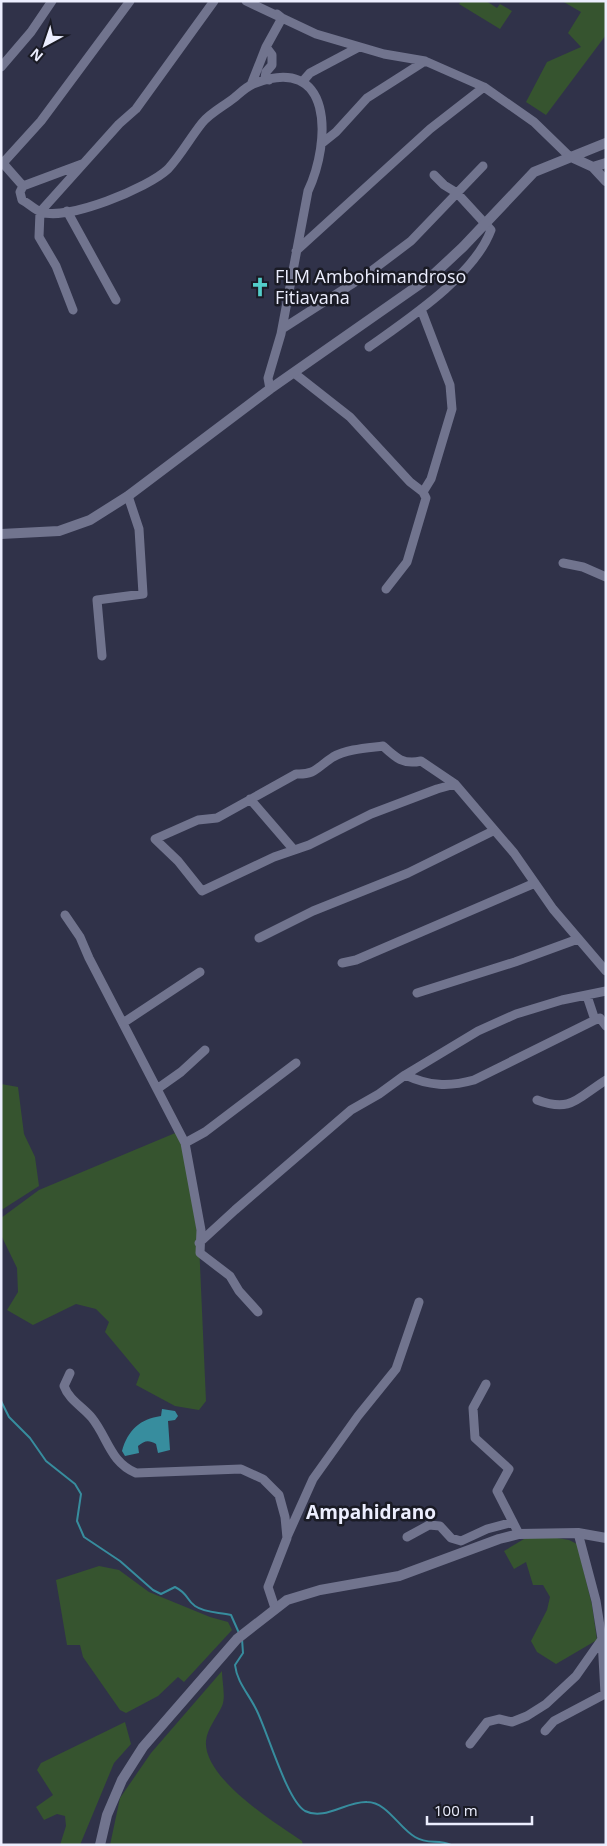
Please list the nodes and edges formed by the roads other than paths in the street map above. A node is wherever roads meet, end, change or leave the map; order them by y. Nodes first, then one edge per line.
1 (52, 1) edge
2 (130, 1) edge
3 (214, 1) edge
4 (246, 1) edge
5 (260, 1) edge
6 (282, 18) junction
7 (266, 47) junction
8 (359, 47) junction
9 (425, 61) junction
10 (1, 67) edge
11 (269, 80) junction
12 (303, 80) junction
13 (251, 84) junction
14 (484, 87) junction
15 (606, 143) edge
16 (321, 144) junction
17 (569, 156) junction
18 (2, 162) edge
19 (606, 163) edge
20 (82, 164) junction
21 (483, 166) dead end
22 (593, 167) junction
23 (434, 175) dead end
24 (606, 180) edge
25 (23, 186) junction
26 (457, 193) junction
27 (67, 211) junction
28 (40, 212) junction
29 (485, 224) junction
30 (296, 251) junction
31 (116, 300) dead end
32 (422, 309) junction
33 (73, 310) dead end
34 (282, 329) junction
35 (369, 347) dead end
36 (294, 373) junction
37 (270, 389) junction
38 (423, 492) junction
39 (128, 496) junction
40 (1, 534) edge
41 (563, 564) dead end
42 (606, 577) edge
43 (386, 588) dead end
44 (102, 656) dead end
45 (455, 784) junction
46 (250, 799) junction
47 (493, 830) junction
48 (294, 850) junction
49 (535, 883) junction
50 (65, 915) dead end
51 (258, 938) dead end
52 (578, 939) junction
53 (342, 963) dead end
54 (606, 970) edge
55 (200, 972) dead end
56 (606, 991) edge
57 (417, 993) dead end
58 (588, 996) junction
59 (595, 1020) junction
60 (123, 1023) junction
61 (606, 1026) edge
62 (205, 1050) dead end
63 (296, 1063) dead end
64 (405, 1075) junction
65 (606, 1080) edge
66 (157, 1089) junction
67 (537, 1100) dead end
68 (184, 1143) junction
69 (200, 1243) junction
70 (419, 1302) dead end
71 (258, 1312) dead end
72 (70, 1373) dead end
73 (486, 1384) dead end
74 (513, 1522) junction
75 (578, 1533) junction
76 (519, 1534) junction
77 (406, 1537) dead end
78 (286, 1538) junction
79 (606, 1538) edge
80 (274, 1608) junction
81 (602, 1639) junction
82 (545, 1731) dead end
83 (470, 1744) dead end
84 (100, 1845) edge

1 - 10 street
2 - 18 street
3 - 20 street
4 - 6 street
5 - 6 street
6 - 7 street
6 - 8 street
7 - 11 street
7 - 13 street
8 - 9 street
8 - 12 street
9 - 14 street
9 - 16 street
11 - 12 street
11 - 13 street
12 - 16 street
13 - 27 street
14 - 17 street
14 - 30 street
15 - 17 street
16 - 30 street
17 - 22 street
17 - 29 street
18 - 25 street
19 - 22 street
20 - 25 street
20 - 28 street
21 - 26 street
22 - 24 street
23 - 26 street
25 - 28 street
26 - 29 street
26 - 34 street
27 - 28 street
27 - 31 street
28 - 33 street
29 - 32 street
29 - 36 street
30 - 34 street
32 - 35 street
32 - 38 street
34 - 37 street
36 - 37 street
36 - 38 street
37 - 39 street
38 - 43 street
39 - 40 street
39 - 44 street
41 - 42 street
45 - 46 street
45 - 47 street
45 - 48 street
46 - 48 street
46 - 48 street
47 - 49 street
47 - 51 street
49 - 52 street
49 - 53 street
50 - 60 street
52 - 54 street
52 - 57 street
55 - 60 street
56 - 58 street
58 - 59 street
58 - 64 street
59 - 61 street
59 - 64 street
60 - 66 street
62 - 66 street
63 - 68 street
64 - 69 street
65 - 67 street
66 - 68 street
68 - 69 street
69 - 71 street
70 - 78 street
72 - 78 street
73 - 74 street
74 - 76 street
74 - 77 street
75 - 76 street
75 - 79 street
75 - 81 street
76 - 80 street
78 - 80 street
80 - 84 street
81 - 82 street
81 - 83 street

